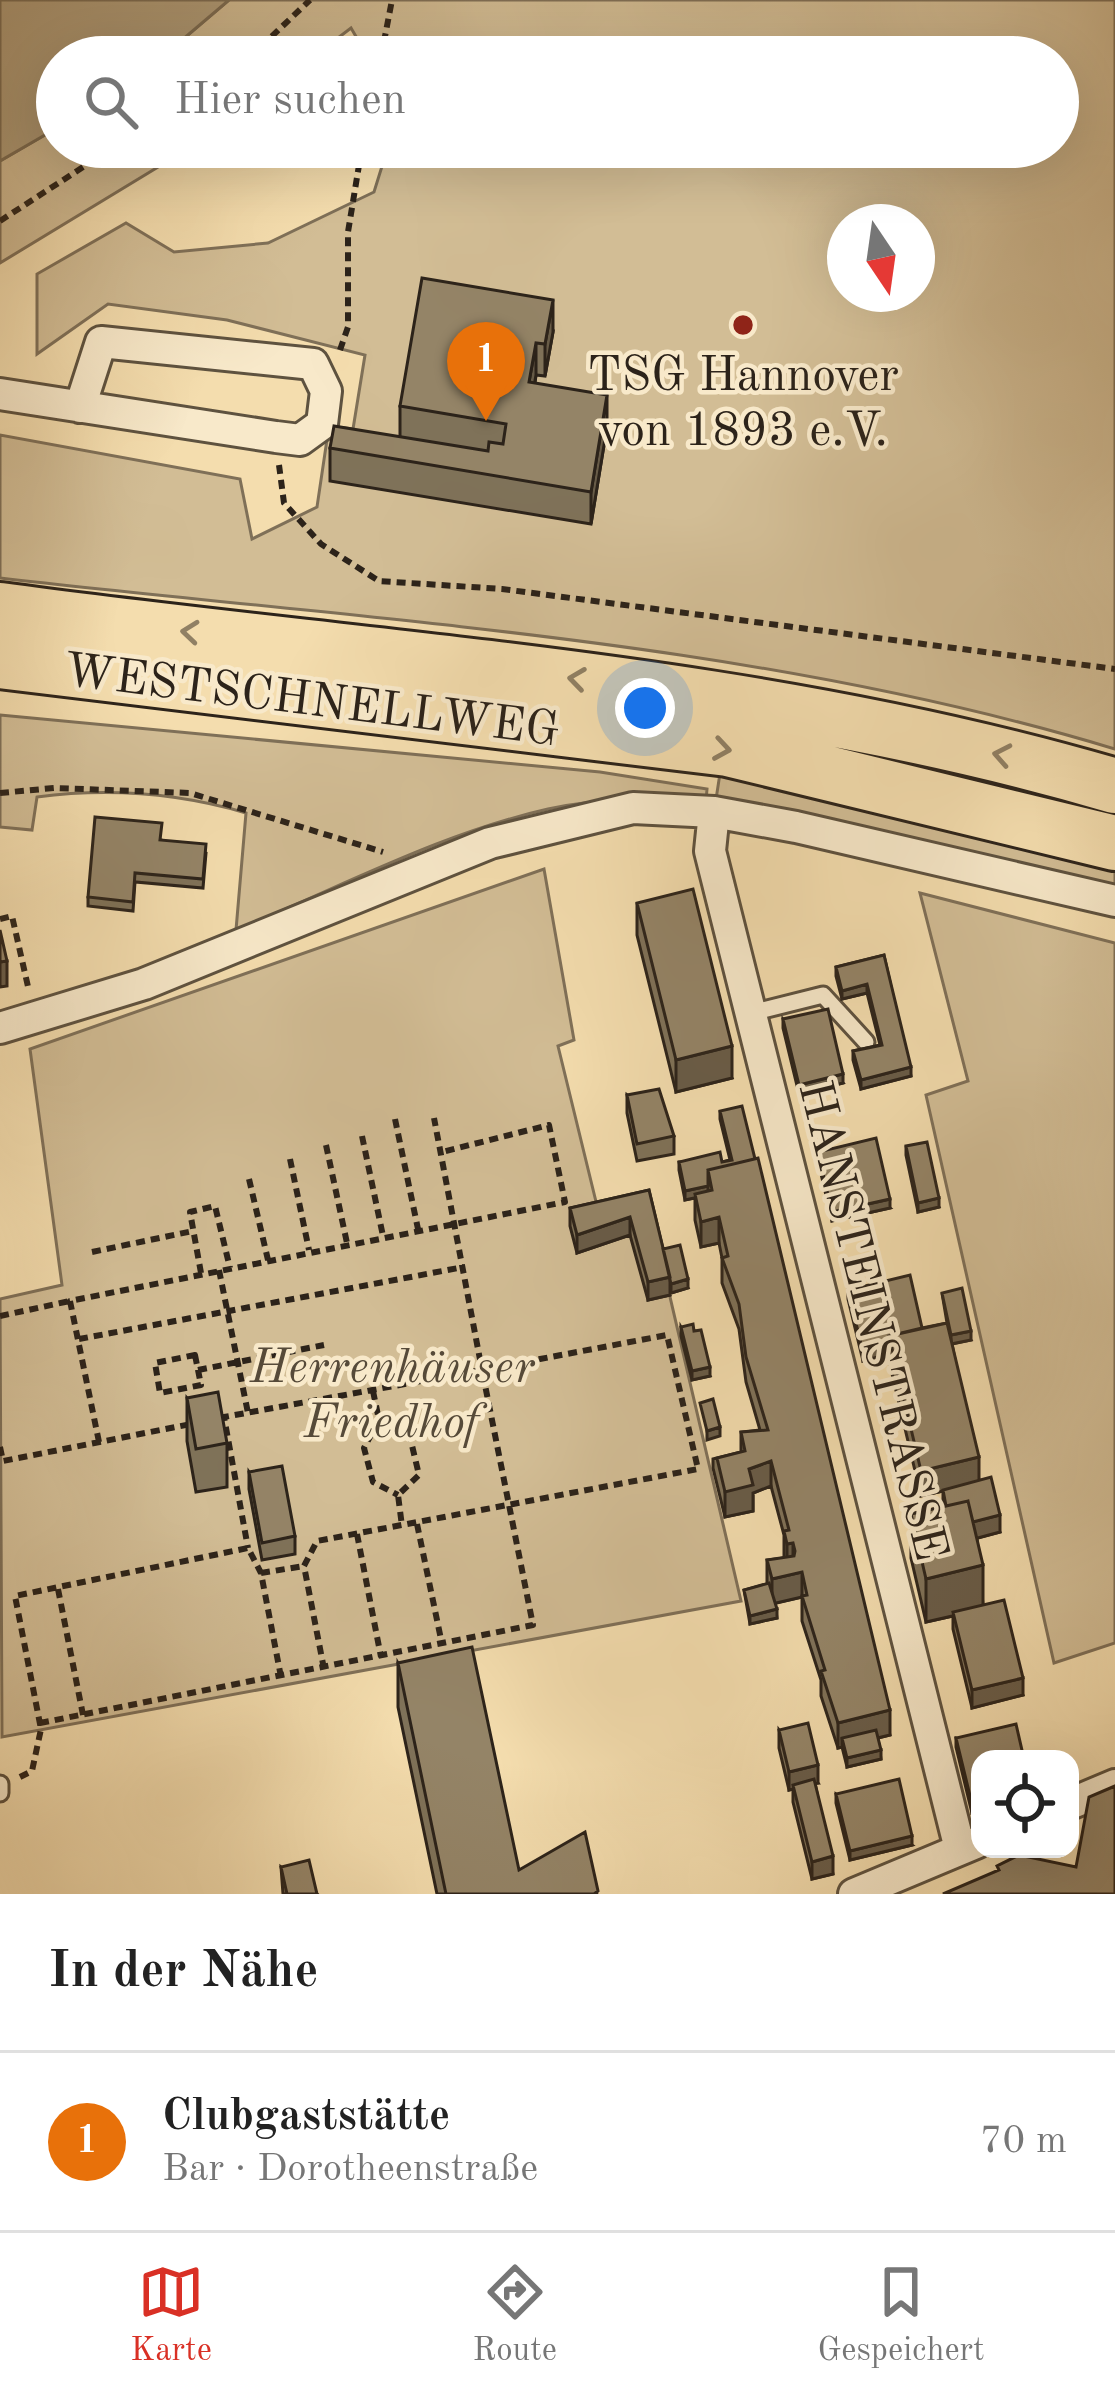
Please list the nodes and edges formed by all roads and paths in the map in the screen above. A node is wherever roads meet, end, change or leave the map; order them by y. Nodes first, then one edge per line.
1 (310, 0) edge
2 (392, 0) edge
3 (272, 36) edge
4 (385, 36) edge
5 (82, 168) edge
6 (358, 168) edge
7 (0, 221) edge
8 (320, 377) junction
9 (0, 394) edge
10 (80, 407) junction
11 (276, 437) junction
12 (0, 610) edge
13 (0, 661) edge
14 (1115, 669) edge
15 (1115, 785) edge
16 (0, 793) edge
17 (714, 812) junction
18 (1115, 844) edge
19 (411, 877) junction
20 (1115, 901) edge
21 (0, 919) edge
22 (752, 1013) junction
23 (35, 1018) junction
24 (0, 1028) edge
25 (866, 1042) dead end
26 (434, 1118) dead end
27 (395, 1119) dead end
28 (362, 1136) dead end
29 (326, 1145) dead end
30 (441, 1152) junction
31 (290, 1159) dead end
32 (249, 1179) dead end
33 (455, 1222) junction
34 (418, 1229) junction
35 (194, 1231) junction
36 (383, 1236) junction
37 (347, 1243) junction
38 (309, 1250) junction
39 (92, 1252) dead end
40 (268, 1260) junction
41 (464, 1267) junction
42 (230, 1268) junction
43 (219, 1270) junction
44 (201, 1274) junction
45 (70, 1301) junction
46 (227, 1312) junction
47 (0, 1316) edge
48 (79, 1339) junction
49 (324, 1346) dead end
50 (238, 1362) junction
51 (198, 1370) junction
52 (482, 1370) junction
53 (373, 1390) junction
54 (248, 1413) junction
55 (224, 1418) junction
56 (379, 1420) junction
57 (99, 1442) junction
58 (0, 1447) edge
59 (398, 1495) junction
60 (511, 1504) junction
61 (417, 1523) junction
62 (402, 1526) junction
63 (358, 1534) junction
64 (248, 1548) junction
65 (304, 1566) junction
66 (261, 1573) junction
67 (58, 1587) junction
68 (442, 1644) junction
69 (381, 1657) junction
70 (324, 1669) junction
71 (281, 1677) junction
72 (83, 1714) junction
73 (40, 1723) junction
74 (1115, 1785) edge
75 (0, 1788) edge
76 (1079, 1800) edge
77 (970, 1845) edge
78 (854, 1894) edge

1 - 3 path
2 - 4 path
5 - 7 path
6 - 8 path
8 - 10 street
8 - 11 street
9 - 10 street
10 - 11 street
11 - 14 path
15 -> 12 highway, WESTSCHNELLWEG
13 -> 18 highway, WESTSCHNELLWEG
16 - 19 path
17 - 19 street
17 - 20 street
17 - 22 street, HANSTEINSTRASSE
19 - 23 street
21 - 23 path
22 - 25 lane
22 - 77 street, HANSTEINSTRASSE
23 - 24 street
26 - 30 path
27 - 34 path
28 - 36 path
29 - 37 path
30 - 33 path
30 - 33 path
31 - 38 path
32 - 40 path
33 - 34 path
33 - 41 path
34 - 36 path
35 - 39 path
35 - 42 path
35 - 44 path
36 - 37 path
37 - 38 path
38 - 40 path
40 - 42 path
41 - 46 path
41 - 52 path
42 - 43 path
43 - 44 path
43 - 46 path
44 - 45 path
45 - 47 path
45 - 48 path
46 - 48 path
46 - 50 path
48 - 57 path
49 - 50 path
50 - 51 path
50 - 54 path
51 - 51 path
52 - 53 path
52 - 60 path
52 - 60 path
53 - 54 path
53 - 56 path
54 - 55 path
55 - 57 path
55 - 64 path
56 - 59 path
56 - 59 path
57 - 58 path
59 - 62 path
60 - 61 path
60 - 68 path
61 - 62 path
61 - 68 path
62 - 63 path
63 - 65 path
63 - 69 path
64 - 66 path
64 - 67 path
65 - 66 path
65 - 70 path
66 - 71 path
67 - 72 path
67 - 73 path
68 - 69 path
69 - 70 path
70 - 71 path
71 - 72 path
72 - 73 path
73 - 75 path
74 - 76 street
77 - 78 street

